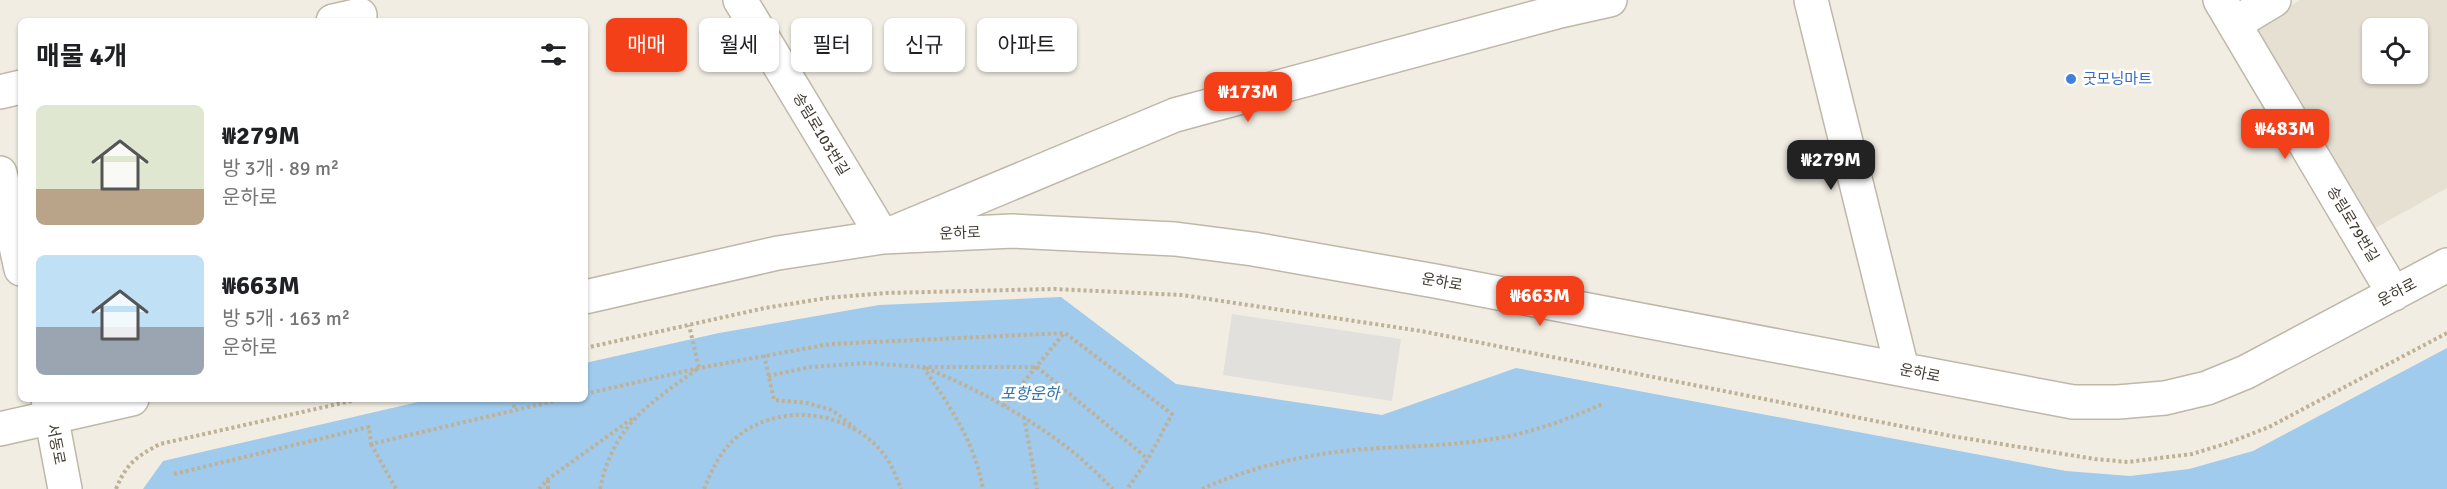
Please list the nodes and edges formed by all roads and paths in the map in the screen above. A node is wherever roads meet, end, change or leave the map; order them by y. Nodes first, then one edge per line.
1 (740, 0) edge
2 (1610, 0) edge
3 (1810, 0) edge
4 (2274, 0) edge
5 (1553, 6) edge
6 (2227, 12) edge
7 (18, 88) edge
8 (0, 92) edge
9 (2, 191) edge
10 (883, 237) junction
11 (18, 257) edge
12 (2447, 265) edge
13 (2394, 294) junction
14 (588, 296) edge
15 (688, 325) junction
16 (1065, 333) junction
17 (2447, 333) edge
18 (588, 347) edge
19 (764, 355) junction
20 (923, 367) junction
21 (1037, 367) junction
22 (699, 368) junction
23 (1902, 369) junction
24 (768, 376) junction
25 (588, 393) edge
26 (104, 402) edge
27 (347, 402) edge
28 (513, 402) edge
29 (550, 402) edge
30 (1603, 404) dead end
31 (1004, 406) junction
32 (49, 408) edge
33 (515, 410) junction
34 (638, 414) junction
35 (1024, 417) junction
36 (0, 429) edge
37 (862, 433) junction
38 (371, 444) junction
39 (1148, 459) junction
40 (174, 474) dead end
41 (548, 479) junction
42 (65, 489) edge
43 (116, 489) edge
44 (396, 489) edge
45 (538, 489) edge
46 (548, 489) edge
47 (600, 489) edge
48 (704, 489) edge
49 (901, 489) edge
50 (983, 489) edge
51 (1037, 489) edge
52 (1113, 489) edge
53 (1127, 489) edge
54 (1202, 489) edge

1 - 10 street, 송림로103번길
2 - 5 street
3 - 23 street
4 - 6 street
5 - 10 street
6 - 13 street, 송림로79번길
7 - 8 street
9 - 11 street
10 - 14 street, 운하로
10 - 23 street, 운하로
12 - 13 street, 운하로
13 - 23 street, 운하로
15 - 17 path
15 - 18 path
15 - 22 path
16 - 19 path
16 - 21 path
16 - 39 path
19 - 22 path
19 - 24 path
20 - 21 path
20 - 24 path
20 - 31 path
20 - 50 path
21 - 31 path
21 - 39 path
22 - 25 path
22 - 34 path
24 - 37 path
26 - 32 street
27 - 43 path
28 - 33 path
29 - 33 path
30 - 54 path
31 - 35 path
32 - 36 street
32 - 42 street, 서동로
33 - 38 path
34 - 41 path
34 - 47 path
35 - 51 path
35 - 52 path
37 - 48 path
37 - 49 path
38 - 40 path
38 - 44 path
39 - 53 path
41 - 45 path
41 - 46 path

